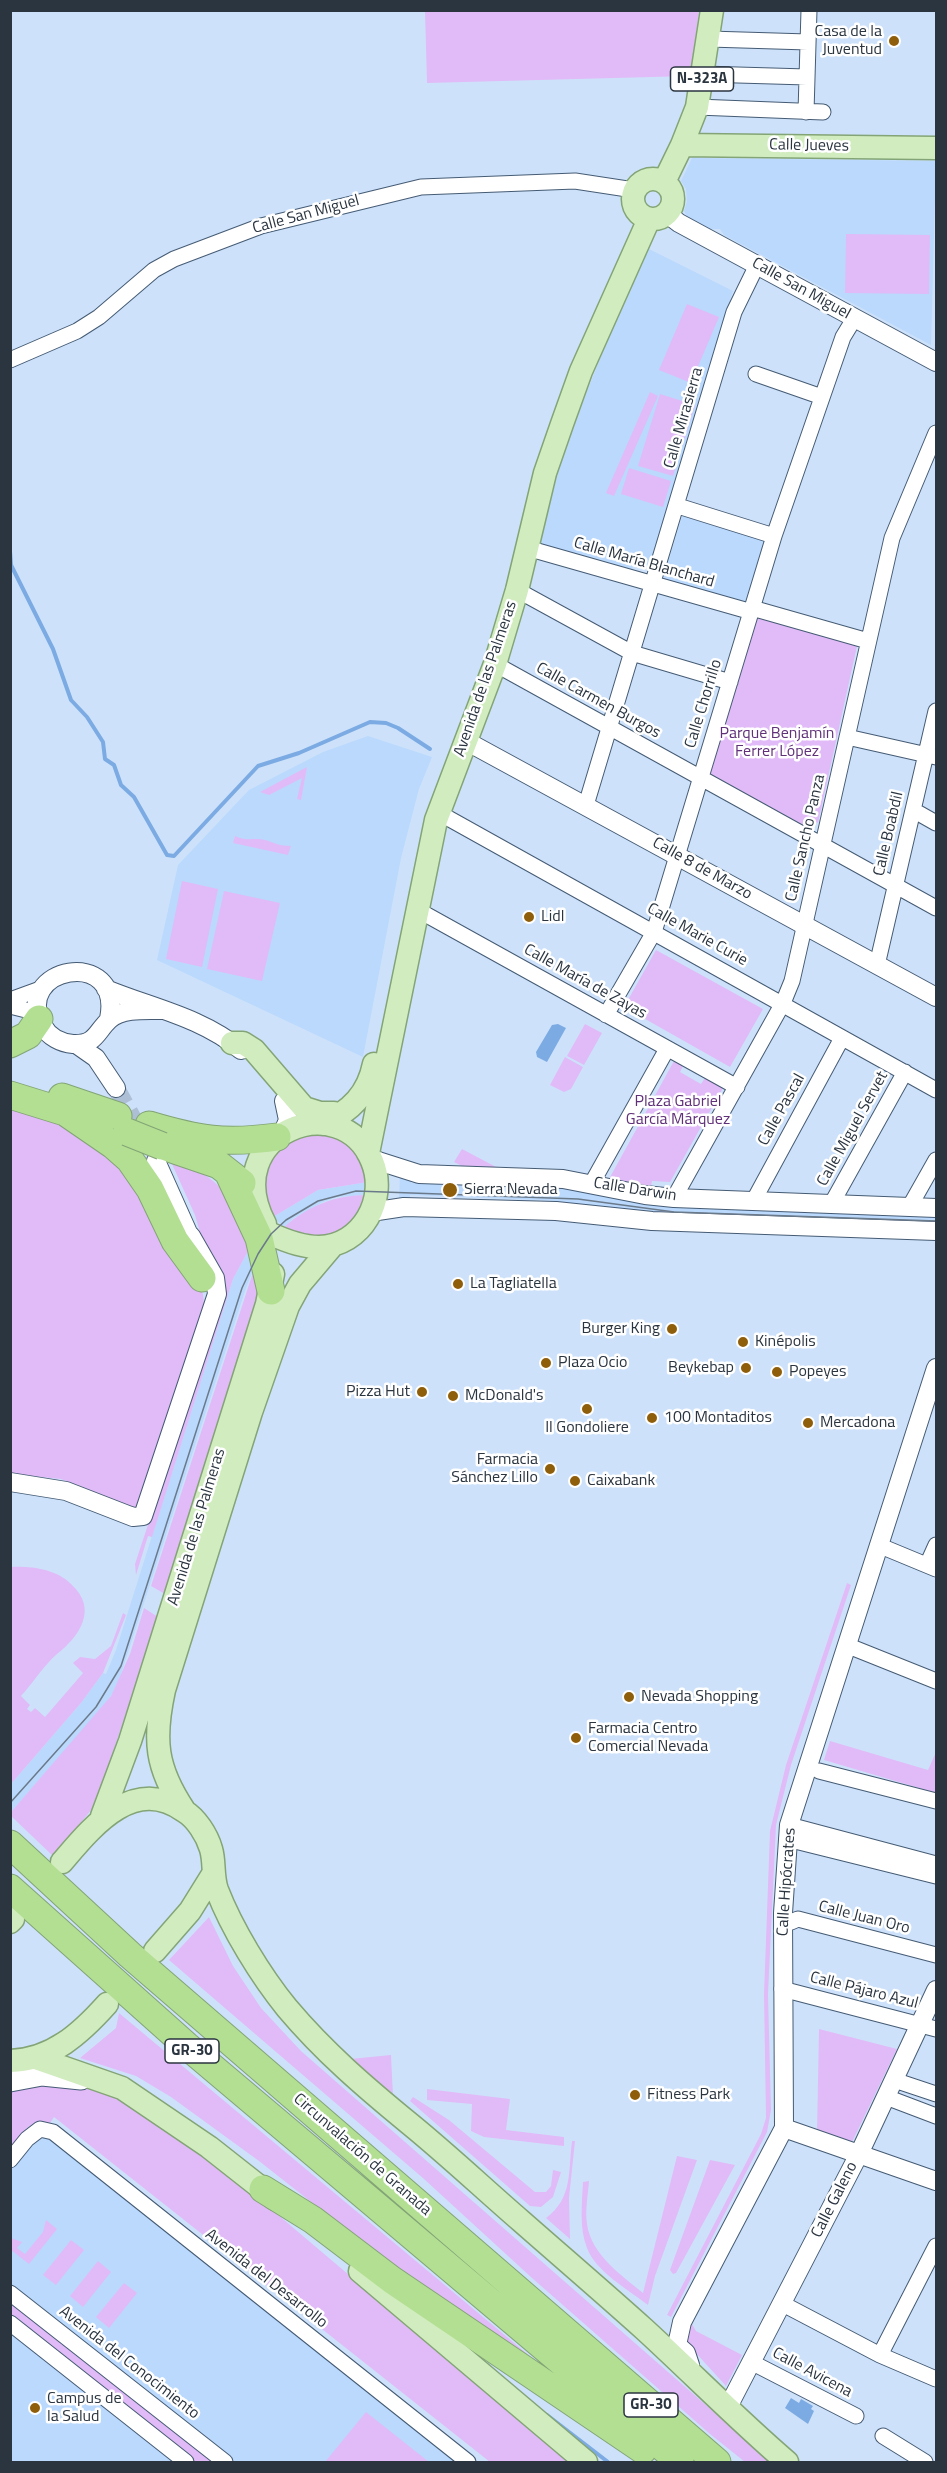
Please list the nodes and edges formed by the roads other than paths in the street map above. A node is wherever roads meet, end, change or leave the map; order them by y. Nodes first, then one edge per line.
1 (712, 10) edge
2 (809, 10) edge
3 (709, 39) junction
4 (808, 42) junction
5 (703, 74) junction
6 (807, 77) junction
7 (697, 107) junction
8 (806, 112) junction
9 (823, 112) dead end
10 (682, 145) junction
11 (936, 148) edge
12 (664, 182) junction
13 (646, 209) junction
14 (757, 265) junction
15 (854, 319) junction
16 (10, 360) edge
17 (936, 362) edge
18 (756, 374) dead end
19 (822, 397) junction
20 (936, 433) edge
21 (678, 506) junction
22 (774, 536) junction
23 (527, 548) junction
24 (653, 585) junction
25 (517, 590) junction
26 (752, 610) junction
27 (868, 640) junction
28 (632, 653) junction
29 (495, 664) junction
30 (730, 682) junction
31 (936, 711) edge
32 (610, 728) junction
33 (847, 737) junction
34 (466, 741) junction
35 (931, 756) edge
36 (700, 777) junction
37 (586, 805) junction
38 (913, 810) junction
39 (439, 813) junction
40 (936, 823) edge
41 (823, 844) junction
42 (677, 855) junction
43 (896, 885) junction
44 (936, 908) edge
45 (416, 909) junction
46 (805, 926) junction
47 (654, 932) junction
48 (877, 965) junction
49 (43, 988) junction
50 (106, 989) junction
51 (936, 997) edge
52 (10, 1000) edge
53 (783, 1003) junction
54 (10, 1006) edge
55 (162, 1010) junction
56 (606, 1015) junction
57 (39, 1016) junction
58 (106, 1025) junction
59 (842, 1038) junction
60 (232, 1043) junction
61 (10, 1044) edge
62 (76, 1044) junction
63 (667, 1049) junction
64 (905, 1072) junction
65 (10, 1080) edge
66 (737, 1087) junction
67 (936, 1090) edge
68 (10, 1095) edge
69 (284, 1101) junction
70 (65, 1112) junction
71 (345, 1112) junction
72 (316, 1124) junction
73 (280, 1135) junction
74 (143, 1136) junction
75 (370, 1156) junction
76 (936, 1160) edge
77 (228, 1172) junction
78 (592, 1183) junction
79 (255, 1197) junction
80 (674, 1198) junction
81 (754, 1200) junction
82 (832, 1203) junction
83 (910, 1206) junction
84 (936, 1208) edge
85 (371, 1212) junction
86 (936, 1230) edge
87 (271, 1234) junction
88 (190, 1236) junction
89 (333, 1245) junction
90 (202, 1278) junction
91 (271, 1291) junction
92 (210, 1314) junction
93 (936, 1368) edge
94 (10, 1482) edge
95 (878, 1545) junction
96 (936, 1545) edge
97 (932, 1567) edge
98 (182, 1605) junction
99 (175, 1627) junction
100 (846, 1645) junction
101 (936, 1681) edge
102 (819, 1771) dead end
103 (936, 1801) edge
104 (184, 1810) junction
105 (102, 1816) junction
106 (788, 1832) junction
107 (10, 1844) edge
108 (62, 1862) dead end
109 (936, 1864) edge
110 (213, 1875) junction
111 (936, 1876) edge
112 (10, 1888) edge
113 (783, 1913) junction
114 (936, 1947) edge
115 (155, 1951) dead end
116 (936, 1955) edge
117 (782, 1989) junction
118 (936, 1990) edge
119 (107, 2004) dead end
120 (928, 2026) edge
121 (25, 2060) edge
122 (98, 2079) junction
123 (10, 2080) edge
124 (894, 2080) junction
125 (936, 2094) edge
126 (885, 2097) junction
127 (936, 2116) edge
128 (784, 2128) junction
129 (858, 2154) junction
130 (10, 2160) edge
131 (936, 2181) edge
132 (264, 2189) junction
133 (936, 2246) edge
134 (10, 2293) edge
135 (781, 2303) junction
136 (682, 2322) junction
137 (10, 2323) edge
138 (650, 2335) junction
139 (880, 2355) junction
140 (751, 2362) junction
141 (694, 2376) junction
142 (936, 2379) edge
143 (728, 2407) junction
144 (856, 2416) dead end
145 (883, 2436) dead end
146 (186, 2463) edge
147 (225, 2463) edge
148 (468, 2463) edge
149 (586, 2463) edge
150 (661, 2463) edge
151 (680, 2463) edge
152 (717, 2463) edge
153 (787, 2463) edge
154 (925, 2463) edge

1 - 3 main road, N-323A
2 - 4 street
3 - 4 street
3 - 5 main road, N-323A
4 - 6 street
5 - 6 street
5 - 7 main road, N-323A
6 - 8 street
7 - 8 street
7 - 10 main road, N-323A
8 - 9 street
10 - 11 main road, Calle Jueves
10 - 12 main road, N-323A
12 - 13 main road
12 - 13 main road
13 - 14 street, Calle San Miguel
13 - 16 street, Calle San Miguel
13 - 23 main road, Avenida de las Palmeras
13 - 71 main road, Avenida de las Palmeras
14 - 15 street, Calle San Miguel
14 - 21 street, Calle Mirasierra
15 - 17 street, Calle San Miguel
15 - 19 street, Calle Chorrillo
18 - 19 street
19 - 22 street, Calle Chorrillo
20 - 27 street, Calle Sancho Panza
21 - 22 street
21 - 24 street, Calle Mirasierra
22 - 26 street, Calle Chorrillo
23 - 24 street, Calle María Blanchard
23 - 25 main road, Avenida de las Palmeras
24 - 26 street, Calle María Blanchard
24 - 28 street, Calle Mirasierra
25 - 28 street
25 - 29 main road, Avenida de las Palmeras
26 - 27 street, Calle María Blanchard
26 - 30 street, Calle Chorrillo
27 - 33 street, Calle Sancho Panza
28 - 30 street
28 - 32 street, Calle Mirasierra
29 - 32 street, Calle Carmen Burgos
29 - 34 main road, Avenida de las Palmeras
30 - 36 street, Calle Chorrillo
31 - 35 street, Calle Boabdil
32 - 36 street, Calle Carmen Burgos
32 - 37 street, Calle Mirasierra
33 - 35 street
33 - 41 street, Calle Sancho Panza
34 - 37 street, Calle 8 de Marzo
34 - 39 main road, Avenida de las Palmeras
35 - 38 street, Calle Boabdil
36 - 41 street, Calle Carmen Burgos
36 - 42 street, Calle Chorrillo
37 - 42 street, Calle 8 de Marzo
38 - 40 street
38 - 43 street, Calle Boabdil
39 - 45 main road, Avenida de las Palmeras
39 - 47 street, Calle Marie Curie
41 - 43 street, Calle Carmen Burgos
41 - 46 street, Calle Sancho Panza
42 - 46 street, Calle 8 de Marzo
42 - 47 street, Calle Chorrillo
43 - 44 street, Calle Carmen Burgos
43 - 48 street, Calle Boabdil
45 - 56 street, Calle María de Zayas
45 - 75 main road, Avenida de las Palmeras
46 - 48 street, Calle 8 de Marzo
46 - 53 street, Calle Sancho Panza
47 - 53 street, Calle Marie Curie
47 - 56 street, Calle Chorrillo
48 - 51 street, Calle 8 de Marzo
49 - 50 street
49 - 52 street
49 - 57 street
50 - 55 street
50 - 58 street
53 - 59 street, Calle Marie Curie
53 - 66 street, Calle Sancho Panza
54 - 57 street
55 - 58 street
55 - 60 street
56 - 63 street, Calle María de Zayas
57 - 61 highway
57 - 62 street
58 - 62 street
58 - 62 street
59 - 64 street, Calle Marie Curie
59 - 81 street, Calle Pascal
60 - 69 street
60 - 71 main road
63 - 66 street, Calle María de Zayas
63 - 78 street
64 - 67 street, Calle Marie Curie
64 - 82 street, Calle Miguel Servet
65 - 74 highway
66 - 80 street, Calle Sancho Panza
68 - 70 highway
69 - 72 street
69 - 73 street
70 - 74 highway
70 - 90 highway
71 - 72 main road, Avenida de las Palmeras
72 - 73 main road
72 - 75 main road
73 - 74 highway
73 - 79 main road
74 - 77 highway
74 - 88 street
75 - 78 street, Calle Darwin
75 - 85 main road
76 - 83 street
77 - 79 highway
77 - 91 highway
78 - 80 street, Calle Darwin
79 - 87 main road
80 - 81 street, Calle Darwin
81 - 82 street, Calle Darwin
82 - 83 street, Calle Darwin
83 - 84 street, Calle Darwin
85 - 86 street, Calle Darwin
85 - 89 main road
87 - 89 main road
87 - 91 main road, Avenida de las Palmeras
88 - 90 street
88 - 92 street
89 - 98 main road, Avenida de las Palmeras
90 - 92 street
91 - 98 main road, Avenida de las Palmeras
92 - 94 street
93 - 95 street, Calle Hipócrates
95 - 97 street
95 - 100 street, Calle Hipócrates
96 - 97 street
98 - 99 main road, Avenida de las Palmeras
99 - 104 main road, Avenida de las Palmeras
99 - 105 main road, Avenida de las Palmeras
100 - 101 street
100 - 106 street, Calle Hipócrates
102 - 103 street
104 - 105 main road
104 - 110 main road, Avenida de las Palmeras
105 - 108 main road
106 - 109 street
106 - 111 street
106 - 113 street, Calle Hipócrates
107 - 152 highway, Circunvalación de Granada / GR-30
110 - 115 main road
110 - 138 main road, Avenida de las Palmeras
112 - 151 highway, Circunvalación de Granada / GR-30
113 - 114 street, Calle Juan Oro
113 - 116 street, Calle Juan Oro
113 - 117 street, Calle Hipócrates
117 - 120 street, Calle Pájaro Azul
117 - 128 street, Calle Hipócrates
118 - 120 street, Calle Galeno
119 - 121 main road
120 - 124 street, Calle Galeno
121 - 122 main road
121 - 123 main road
122 - 123 main road
122 - 132 main road
124 - 125 street
124 - 126 street, Calle Galeno
126 - 127 street
126 - 129 street, Calle Galeno
128 - 129 street
128 - 136 street, Calle Hipócrates
129 - 131 street
129 - 135 street, Calle Galeno
130 - 148 street, Avenida del Desarrollo
132 - 149 main road
132 - 150 highway
133 - 139 street
134 - 147 street, Avenida del Conocimiento
135 - 139 street
135 - 140 street, Calle Galeno
136 - 138 street
136 - 141 street, Calle Hipócrates
137 - 146 street
138 - 141 main road, Avenida de las Palmeras
139 - 142 street
140 - 143 street, Calle Galeno
140 - 144 street, Calle Avicena
141 - 143 main road, Avenida de las Palmeras
143 - 153 main road, Avenida de las Palmeras
145 - 154 street

